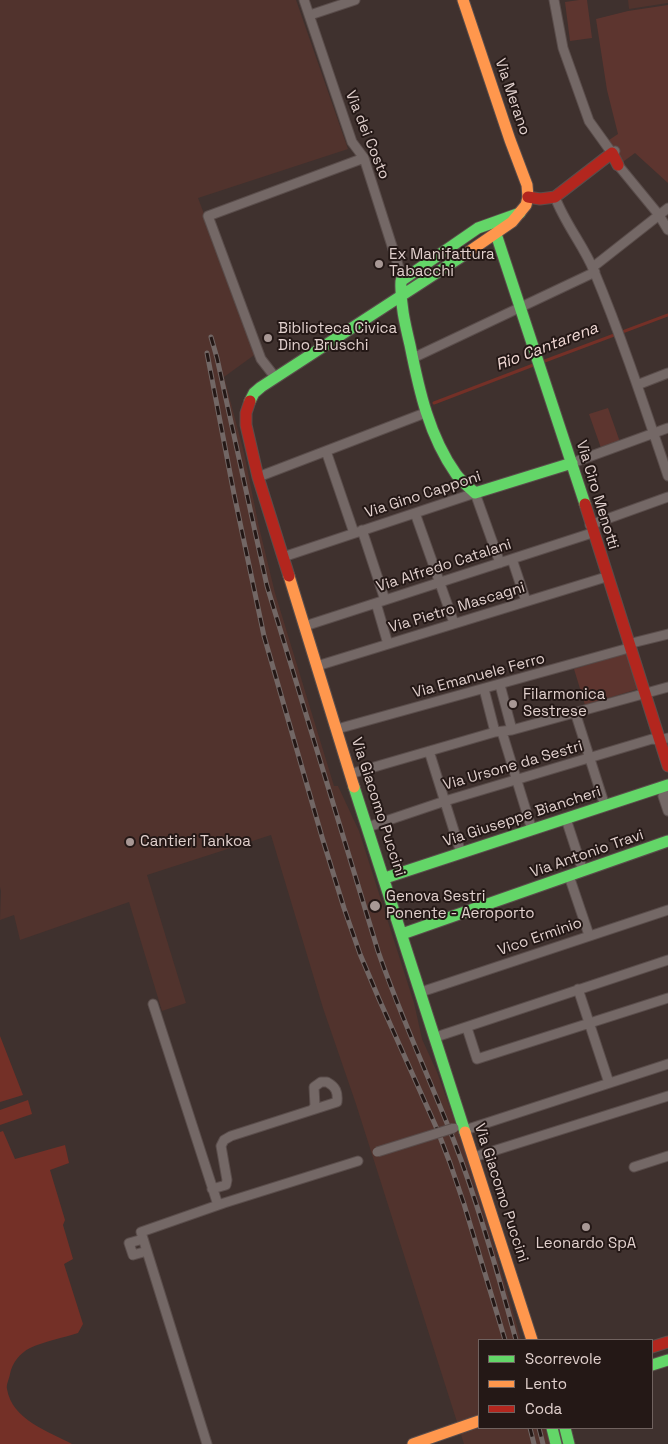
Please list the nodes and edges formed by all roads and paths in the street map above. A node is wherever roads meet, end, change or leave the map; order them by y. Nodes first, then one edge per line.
1 (304, 0) edge
2 (355, 0) edge
3 (463, 0) edge
4 (554, 0) edge
5 (310, 15) junction
6 (614, 152) junction
7 (364, 158) junction
8 (618, 165) joint
9 (556, 197) junction
10 (525, 205) junction
11 (668, 208) edge
12 (659, 215) junction
13 (668, 230) edge
14 (496, 234) junction
15 (594, 270) junction
16 (401, 281) junction
17 (400, 298) junction
18 (521, 306) junction
19 (413, 358) junction
20 (668, 373) edge
21 (275, 377) junction
22 (637, 386) junction
23 (425, 413) junction
24 (668, 428) edge
25 (653, 433) junction
26 (326, 451) junction
27 (572, 463) junction
28 (668, 476) edge
29 (258, 478) junction
30 (475, 492) junction
31 (668, 497) edge
32 (415, 513) junction
33 (591, 529) junction
34 (358, 532) junction
35 (283, 557) junction
36 (512, 559) junction
37 (500, 563) junction
38 (606, 577) junction
39 (440, 582) junction
40 (380, 601) junction
41 (526, 602) junction
42 (454, 623) junction
43 (305, 626) junction
44 (668, 634) edge
45 (388, 644) junction
46 (629, 646) junction
47 (317, 666) junction
48 (500, 685) junction
49 (668, 686) edge
50 (484, 689) junction
51 (643, 692) junction
52 (575, 712) junction
53 (337, 729) junction
54 (512, 730) junction
55 (499, 732) junction
56 (664, 739) edge
57 (429, 751) junction
58 (589, 759) junction
59 (668, 766) edge
60 (350, 774) junction
61 (517, 780) junction
62 (668, 785) edge
63 (668, 790) edge
64 (445, 801) junction
65 (605, 806) junction
66 (668, 811) edge
67 (566, 819) junction
68 (368, 827) junction
69 (532, 830) junction
70 (668, 841) edge
71 (461, 853) junction
72 (583, 871) junction
73 (569, 876) junction
74 (385, 878) junction
75 (668, 910) edge
76 (402, 934) junction
77 (589, 935) junction
78 (668, 960) edge
79 (578, 989) junction
80 (421, 992) junction
81 (668, 998) edge
82 (153, 1004) dead end
83 (589, 1023) junction
84 (467, 1028) junction
85 (436, 1038) junction
86 (668, 1064) edge
87 (609, 1083) junction
88 (668, 1096) edge
89 (312, 1110) junction
90 (460, 1129) junction
91 (377, 1152) dead end
92 (668, 1156) edge
93 (474, 1157) junction
94 (358, 1161) dead end
95 (634, 1167) dead end
96 (212, 1189) junction
97 (218, 1205) junction
98 (143, 1239) junction
99 (147, 1251) junction
100 (532, 1339) edge
101 (668, 1342) edge
102 (653, 1347) edge
103 (668, 1360) edge
104 (653, 1365) edge
105 (478, 1422) edge
106 (552, 1429) edge
107 (565, 1429) edge
108 (207, 1444) edge
109 (413, 1444) edge
110 (556, 1444) edge
111 (569, 1444) edge

1 - 5 street, Via dei Costo
2 - 5 street
3 - 10 street, Via Merano
4 - 6 street
5 - 7 street, Via dei Costo
6 - 8 street
6 - 9 street
7 - 16 street, Via dei Costo
7 - 21 street
8 - 12 street
9 - 10 street
9 - 15 street
10 - 14 street, Via Giacomo Puccini
10 - 16 street
11 - 12 street
12 - 13 street
12 - 15 street
14 - 17 street, Via Giacomo Puccini
14 - 18 street, Via Ciro Menotti
15 - 18 street
15 - 22 street
16 - 17 street
17 - 19 street
17 - 21 street, Via Giacomo Puccini
18 - 19 street
18 - 27 street, Via Ciro Menotti
19 - 23 street
20 - 22 street
21 - 29 street, Via Giacomo Puccini
22 - 25 street
23 - 26 street
23 - 30 street
24 - 25 street
25 - 27 street
25 - 28 street
26 - 29 street
26 - 34 street
27 - 30 street, Via Gino Capponi
27 - 33 street, Via Ciro Menotti
29 - 35 street, Via Giacomo Puccini
30 - 32 street, Via Gino Capponi
30 - 37 street
31 - 33 street, Via Alfredo Catalani
32 - 34 street, Via Gino Capponi
32 - 39 street
33 - 36 street, Via Alfredo Catalani
33 - 38 street, Via Ciro Menotti
34 - 35 street, Via Gino Capponi
34 - 40 street
35 - 43 street, Via Giacomo Puccini
36 - 37 street, Via Alfredo Catalani
36 - 41 street
37 - 39 street, Via Alfredo Catalani
38 - 41 street, Via Pietro Mascagni
38 - 46 street, Via Ciro Menotti
39 - 40 street, Via Alfredo Catalani
39 - 42 street
40 - 43 street, Via Alfredo Catalani
40 - 45 street
41 - 42 street, Via Pietro Mascagni
42 - 45 street, Via Pietro Mascagni
43 - 47 street, Via Giacomo Puccini
44 - 46 street, Via Emanuele Ferro
45 - 47 street, Via Pietro Mascagni
46 - 48 street, Via Emanuele Ferro
46 - 51 street, Via Ciro Menotti
47 - 53 street, Via Giacomo Puccini
48 - 50 street, Via Emanuele Ferro
48 - 54 street
49 - 51 street
50 - 53 street, Via Emanuele Ferro
50 - 55 street
51 - 52 street
51 - 56 street, Via Ciro Menotti
52 - 54 street
52 - 58 street
53 - 60 street, Via Giacomo Puccini
54 - 55 street
55 - 57 street
55 - 61 street
56 - 58 street, Via Ursone da Sestri
56 - 59 street, Via Ciro Menotti
57 - 60 street
57 - 64 street
58 - 61 street, Via Ursone da Sestri
58 - 65 street
60 - 68 street, Via Giacomo Puccini
61 - 64 street, Via Ursone da Sestri
61 - 69 street
62 - 65 street, Via Giuseppe Biancheri
63 - 66 street
64 - 68 street, Via Ursone da Sestri
64 - 71 street
65 - 67 street, Via Giuseppe Biancheri
67 - 69 street, Via Giuseppe Biancheri
67 - 72 street
68 - 74 street, Via Giacomo Puccini
69 - 71 street, Via Giuseppe Biancheri
70 - 72 street, Via Antonio Travi
71 - 74 street, Via Giuseppe Biancheri
72 - 73 street, Via Antonio Travi
73 - 76 street, Via Antonio Travi
73 - 77 street
74 - 76 street, Via Giacomo Puccini
75 - 77 street, Vico Erminio
76 - 80 street, Via Giacomo Puccini
77 - 80 street, Vico Erminio
78 - 79 street
79 - 83 street
79 - 84 street
80 - 85 street, Via Giacomo Puccini
81 - 83 street
82 - 96 street
83 - 84 street
83 - 87 street
84 - 85 street
85 - 90 street, Via Giacomo Puccini
86 - 87 street
87 - 90 street
88 - 93 street
89 - 89 street
89 - 96 street
90 - 91 street, bridge
90 - 93 street, Via Giacomo Puccini
92 - 95 street
93 - 100 street, Via Giacomo Puccini
94 - 97 street
96 - 97 street
97 - 98 street
98 - 99 street
98 - 99 street
99 - 108 street
101 - 102 street
103 - 104 street
105 - 109 street
106 - 110 street
107 - 111 street

